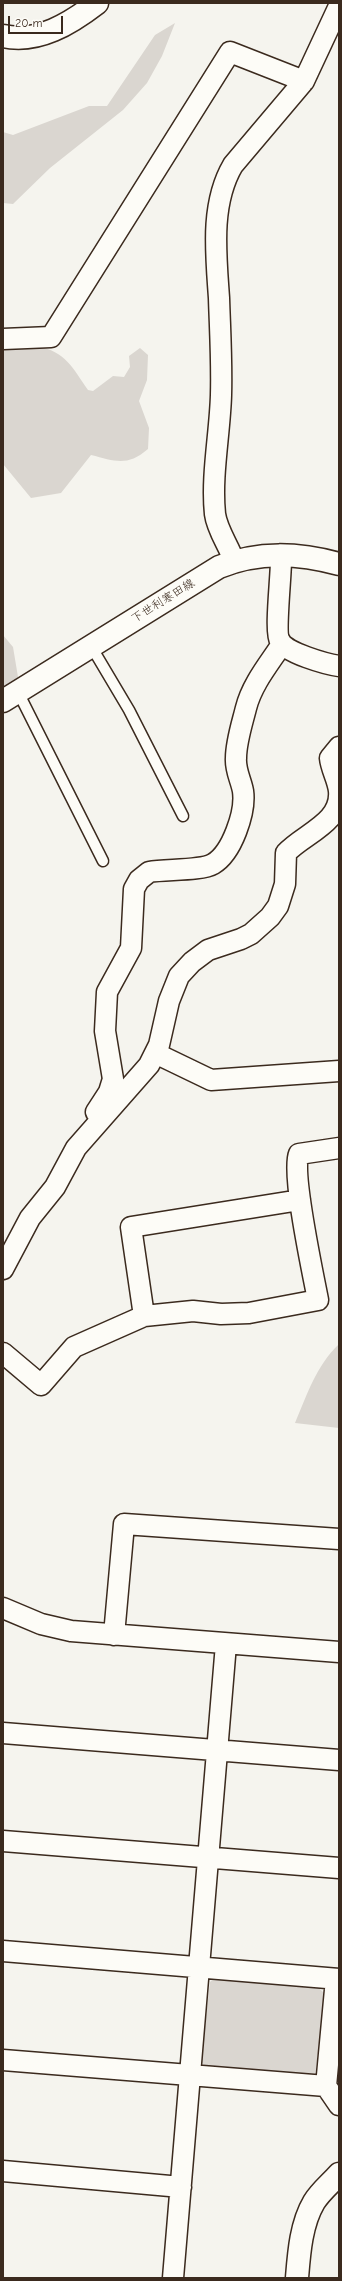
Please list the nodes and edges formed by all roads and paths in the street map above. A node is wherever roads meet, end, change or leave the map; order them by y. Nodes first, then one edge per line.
1 (97, 3) edge
2 (339, 6) edge
3 (3, 36) edge
4 (304, 81) junction
5 (3, 339) edge
6 (281, 555) junction
7 (234, 561) junction
8 (339, 564) edge
9 (282, 644) junction
10 (91, 646) junction
11 (339, 666) edge
12 (10, 696) edge
13 (339, 747) edge
14 (182, 816) dead end
15 (103, 861) dead end
16 (155, 1053) junction
17 (339, 1071) edge
18 (339, 1148) edge
19 (69, 1157) junction
20 (300, 1200) junction
21 (3, 1269) edge
22 (144, 1316) junction
23 (3, 1353) edge
24 (339, 1539) edge
25 (3, 1608) edge
26 (114, 1635) junction
27 (226, 1644) junction
28 (339, 1652) edge
29 (3, 1733) edge
30 (217, 1750) junction
31 (339, 1760) edge
32 (3, 1841) edge
33 (208, 1858) junction
34 (339, 1868) edge
35 (3, 1951) edge
36 (199, 1967) junction
37 (338, 1979) edge
38 (3, 2060) edge
39 (190, 2075) junction
40 (326, 2086) junction
41 (339, 2105) edge
42 (3, 2172) edge
43 (339, 2174) edge
44 (181, 2187) junction
45 (173, 2278) edge
46 (297, 2278) edge

1 - 3 main road
2 - 4 street
4 - 5 street
4 - 7 street
6 - 7 main road, 下世利寒田線
6 - 8 main road, 下世利寒田線
6 - 9 street
7 - 10 main road, 下世利寒田線
9 - 11 street
9 - 19 street
10 - 12 main road, 下世利寒田線
10 - 14 lane
12 - 15 lane
13 - 16 street
16 - 17 street
16 - 19 street
18 - 20 street
19 - 21 street
20 - 22 street
20 - 22 street
22 - 23 street
24 - 26 street
25 - 26 street
26 - 27 street
27 - 28 street
27 - 30 street
29 - 30 street
30 - 31 street
30 - 33 street
32 - 33 street
33 - 34 street
33 - 36 street
35 - 36 street
36 - 37 street
36 - 39 street
37 - 40 street
38 - 39 street
39 - 40 street
39 - 44 street
40 - 41 street
42 - 44 street
43 - 46 main road
44 - 45 street

